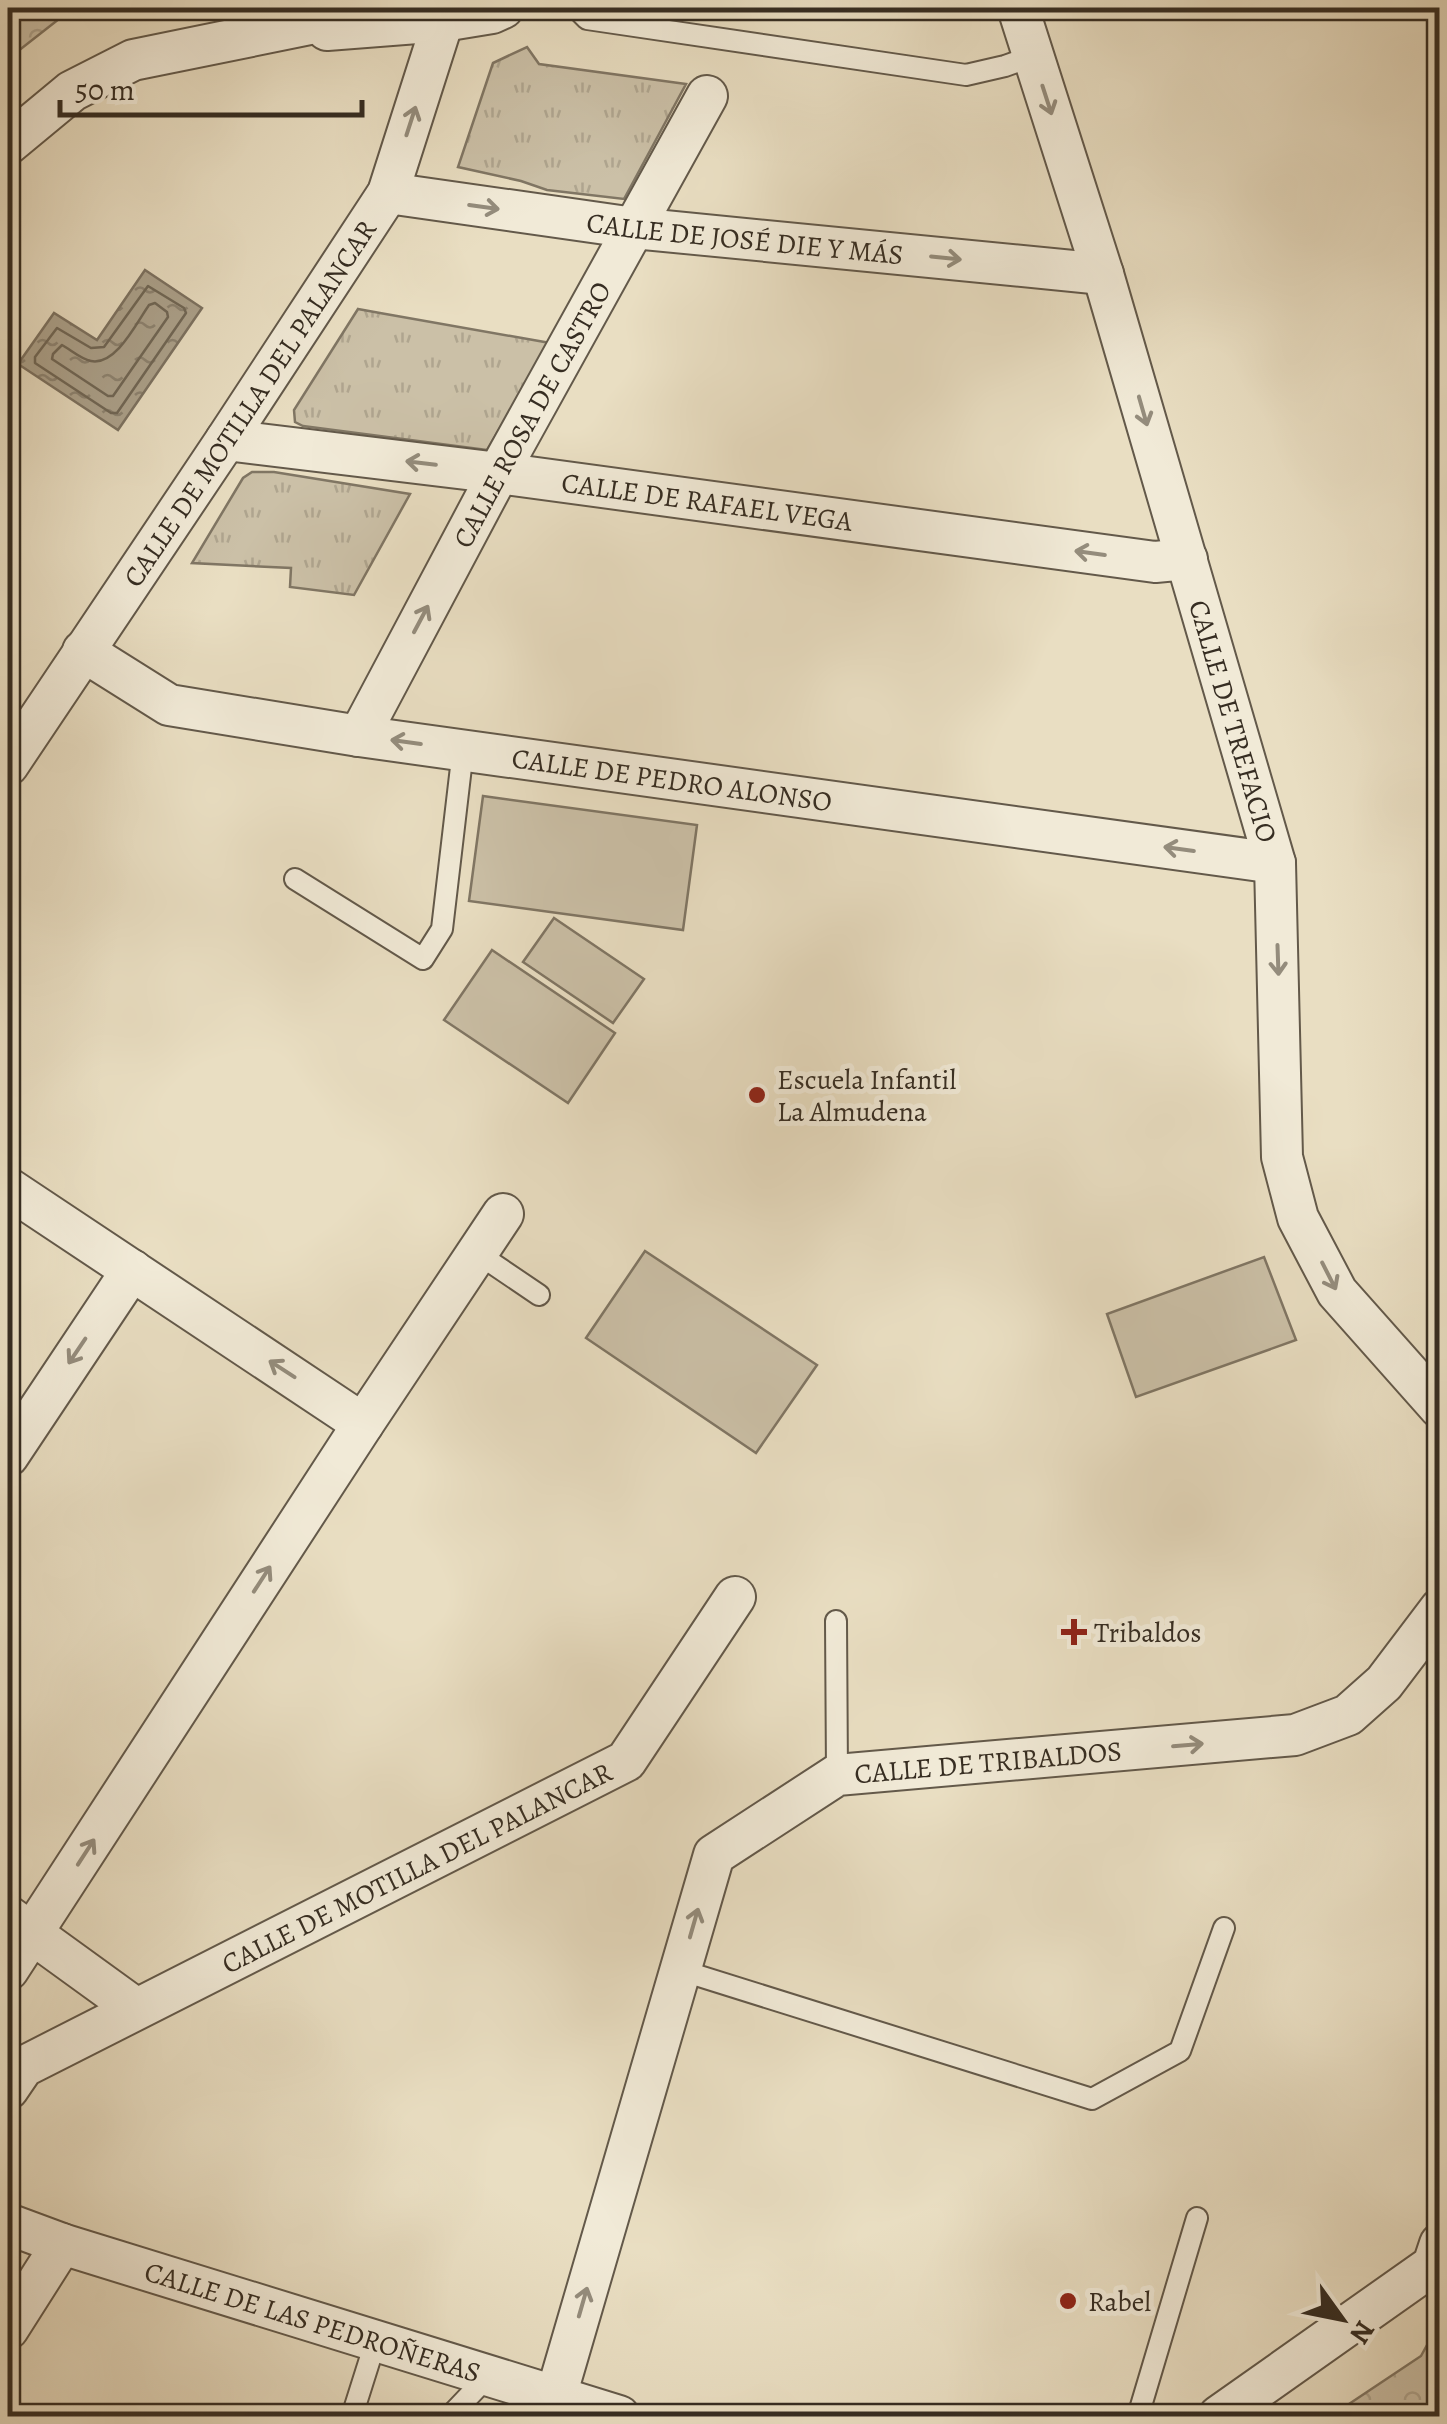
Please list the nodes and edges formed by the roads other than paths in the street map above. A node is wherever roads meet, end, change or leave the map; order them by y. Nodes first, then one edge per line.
1 (359, 8) edge
2 (503, 8) edge
3 (576, 8) edge
4 (1018, 8) edge
5 (307, 15) edge
6 (443, 20) junction
7 (263, 35) junction
8 (1033, 56) junction
9 (707, 96) dead end
10 (8, 144) edge
11 (388, 193) junction
12 (634, 228) junction
13 (1103, 274) junction
14 (226, 440) junction
15 (499, 472) junction
16 (1187, 559) junction
17 (83, 650) junction
18 (360, 736) junction
19 (463, 750) junction
20 (8, 765) edge
21 (1275, 863) junction
22 (295, 880) dead end
23 (8, 1188) edge
24 (504, 1214) dead end
25 (477, 1253) junction
26 (132, 1270) junction
27 (538, 1295) dead end
28 (1440, 1408) edge
29 (363, 1424) junction
30 (8, 1456) edge
31 (735, 1597) dead end
32 (1440, 1609) edge
33 (836, 1621) dead end
34 (837, 1775) junction
35 (20, 1925) edge
36 (1224, 1928) dead end
37 (8, 1970) edge
38 (680, 1970) junction
39 (135, 2008) junction
40 (8, 2089) edge
41 (1198, 2218) dead end
42 (8, 2224) edge
43 (62, 2244) junction
44 (1440, 2244) edge
45 (8, 2329) edge
46 (376, 2340) junction
47 (489, 2375) junction
48 (556, 2396) junction
49 (352, 2416) edge
50 (450, 2416) edge
51 (619, 2416) edge
52 (1138, 2416) edge
53 (1219, 2416) edge

1 - 5 street
2 - 6 street
3 - 8 lane
4 - 8 street, CALLE DE TREFACIO
5 - 7 street
6 - 7 street
11 -> 6 street, CALLE DE MOTILLA DEL PALANCAR
7 - 10 street
8 -> 13 street, CALLE DE TREFACIO
9 - 12 street, CALLE ROSA DE CASTRO
11 -> 12 street, CALLE DE JOSÉ DIE Y MÁS
11 - 14 street, CALLE DE MOTILLA DEL PALANCAR
12 -> 13 street, CALLE DE JOSÉ DIE Y MÁS
12 - 15 street, CALLE ROSA DE CASTRO
13 -> 16 street, CALLE DE TREFACIO
15 -> 14 street, CALLE DE RAFAEL VEGA
14 - 17 street, CALLE DE MOTILLA DEL PALANCAR
16 -> 15 street, CALLE DE RAFAEL VEGA
18 -> 15 street, CALLE ROSA DE CASTRO
16 - 21 street, CALLE DE TREFACIO
17 - 18 street, CALLE DE PEDRO ALONSO
17 - 20 street, CALLE DE MOTILLA DEL PALANCAR
19 -> 18 street, CALLE DE PEDRO ALONSO
21 -> 19 street, CALLE DE PEDRO ALONSO
19 - 22 lane
21 -> 28 street, CALLE DE TREFACIO
23 - 26 street
24 - 25 street
25 - 27 lane
25 - 29 street
29 -> 26 street
26 -> 30 street
35 -> 29 street
31 - 39 street, CALLE DE MOTILLA DEL PALANCAR
34 -> 32 street, CALLE DE TRIBALDOS
33 - 34 lane
38 -> 34 street, CALLE DE TRIBALDOS
35 - 37 street
35 - 39 street
36 - 38 lane
48 -> 38 street, CALLE DE TRIBALDOS
39 - 40 street, CALLE DE MOTILLA DEL PALANCAR
41 - 52 lane
42 - 43 street, CALLE DE LAS PEDROÑERAS
43 - 45 street
43 - 46 street, CALLE DE LAS PEDROÑERAS
44 - 53 street
46 - 47 street, CALLE DE LAS PEDROÑERAS
46 - 49 lane
47 - 48 street, CALLE DE LAS PEDROÑERAS
47 - 50 lane
48 - 51 street, CALLE DE LAS PEDROÑERAS

